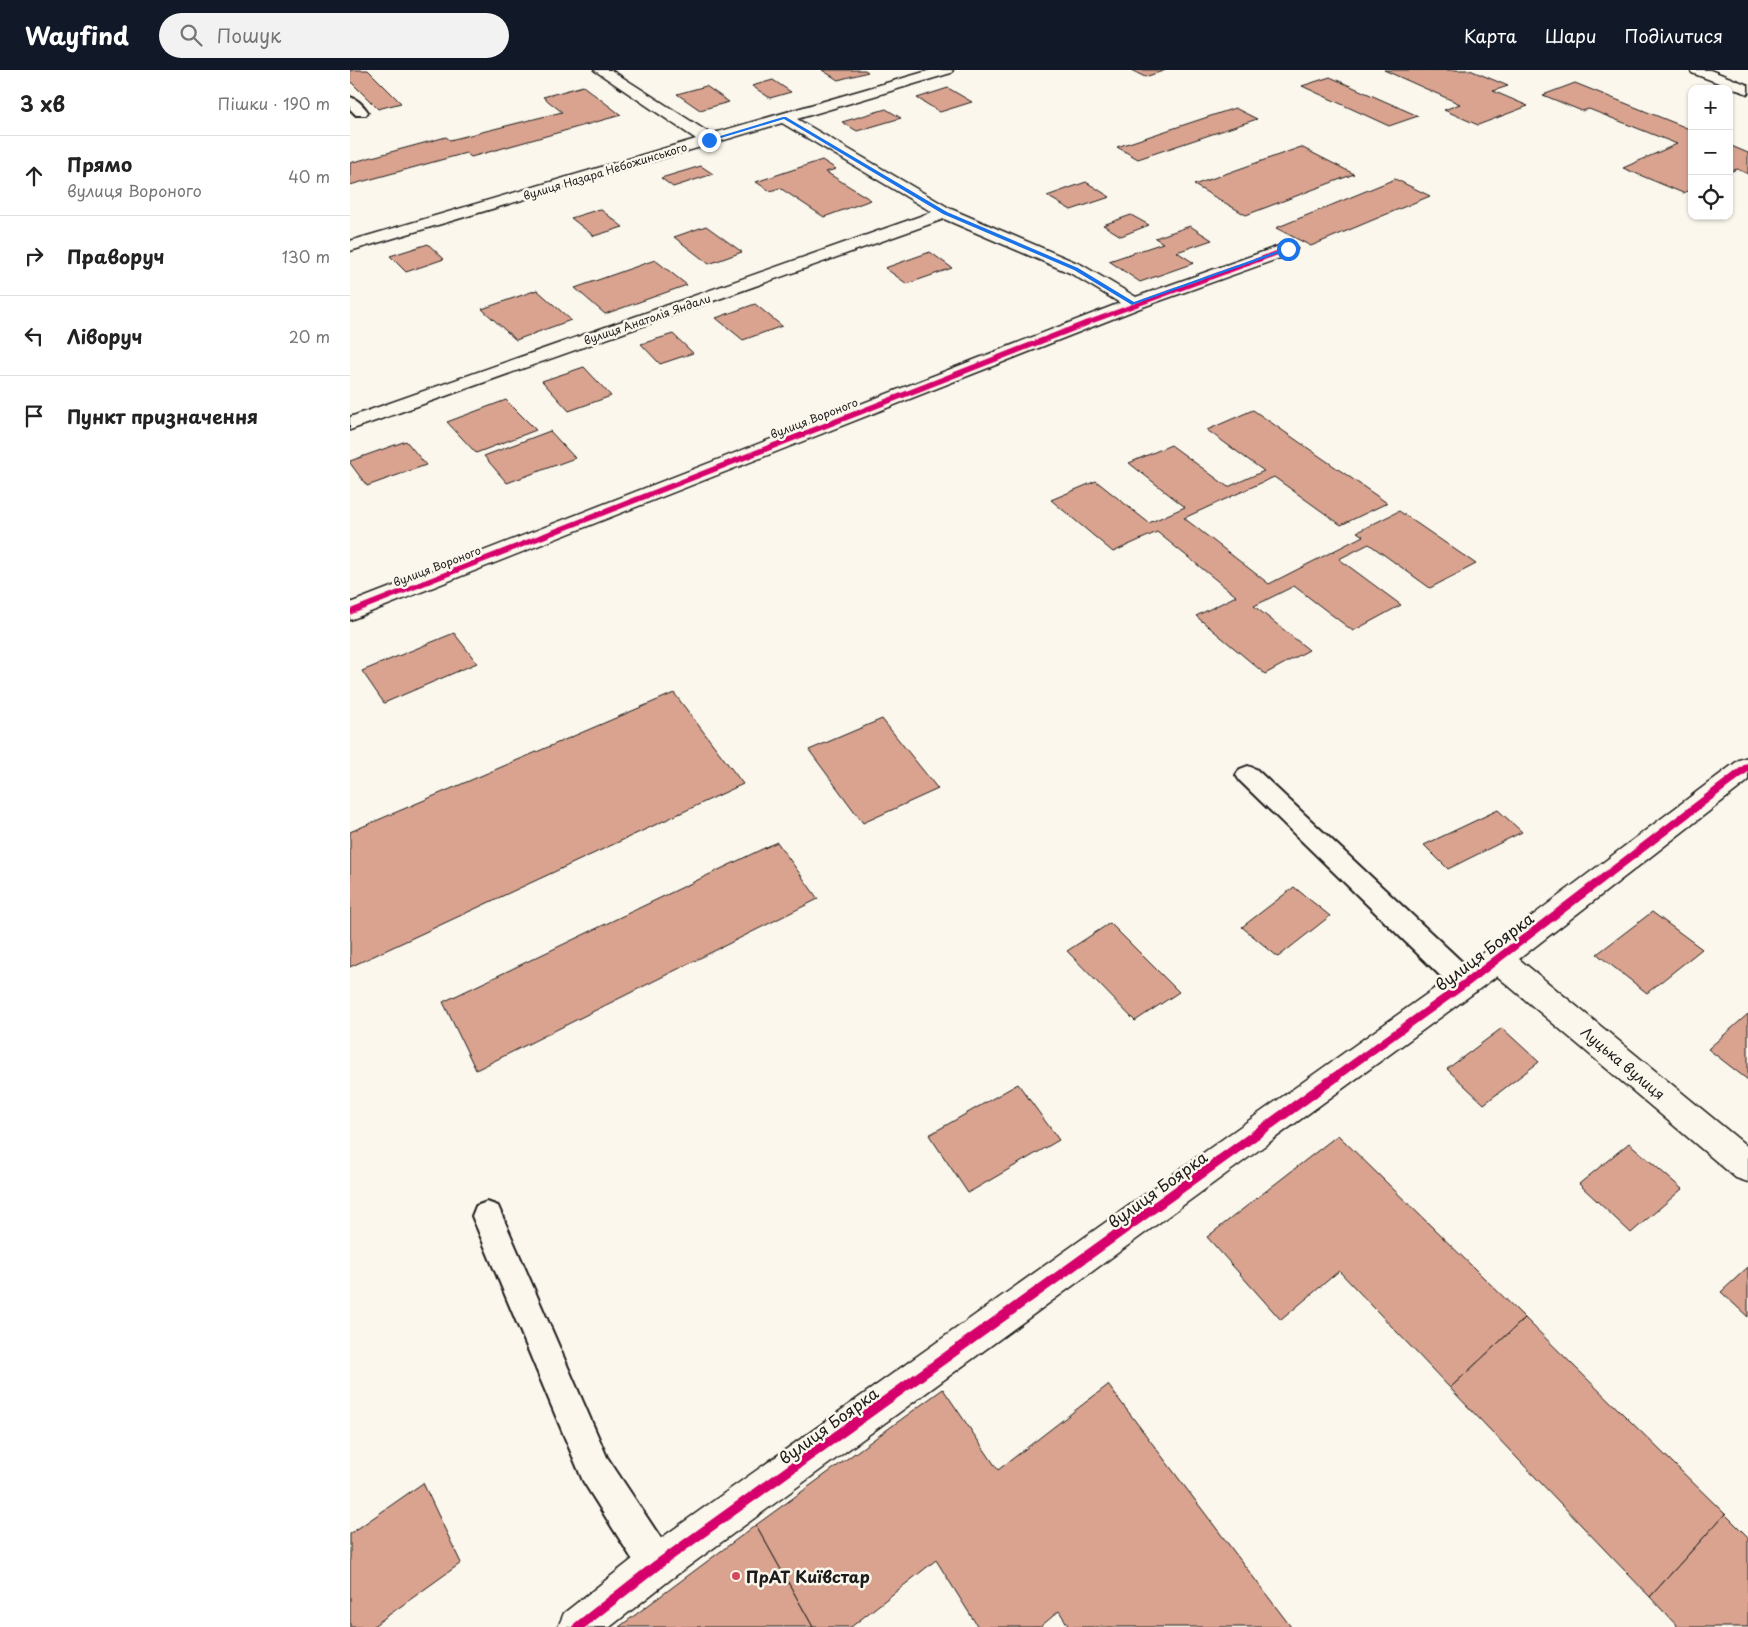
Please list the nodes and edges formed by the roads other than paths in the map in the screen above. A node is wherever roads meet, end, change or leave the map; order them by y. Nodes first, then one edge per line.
1 (601, 70) edge
2 (946, 70) edge
3 (1697, 70) edge
4 (1748, 90) edge
5 (350, 101) edge
6 (361, 112) dead end
7 (784, 118) junction
8 (709, 140) junction
9 (945, 213) junction
10 (350, 246) edge
11 (1288, 249) dead end
12 (1134, 304) junction
13 (350, 424) edge
14 (350, 612) edge
15 (1748, 768) edge
16 (1248, 775) dead end
17 (1497, 958) junction
18 (1466, 983) junction
19 (1748, 1168) edge
20 (487, 1216) dead end
21 (657, 1566) junction
22 (578, 1627) edge

1 - 8 street
2 - 7 street, вулиця Назара Небожинського
3 - 4 street
5 - 6 lane
7 - 8 street, вулиця Назара Небожинського
7 - 9 street
8 - 10 street, вулиця Назара Небожинського
9 - 12 street
9 - 13 street, вулиця Анатолія Яндали
11 - 12 street, вулиця Вороного
12 - 14 street, вулиця Вороного
15 - 17 street, вулиця Боярка
16 - 18 lane
17 - 18 street, вулиця Боярка
17 - 19 street, Луцька вулиця
18 - 21 street, вулиця Боярка
20 - 21 lane
21 - 22 street, вулиця Боярка

